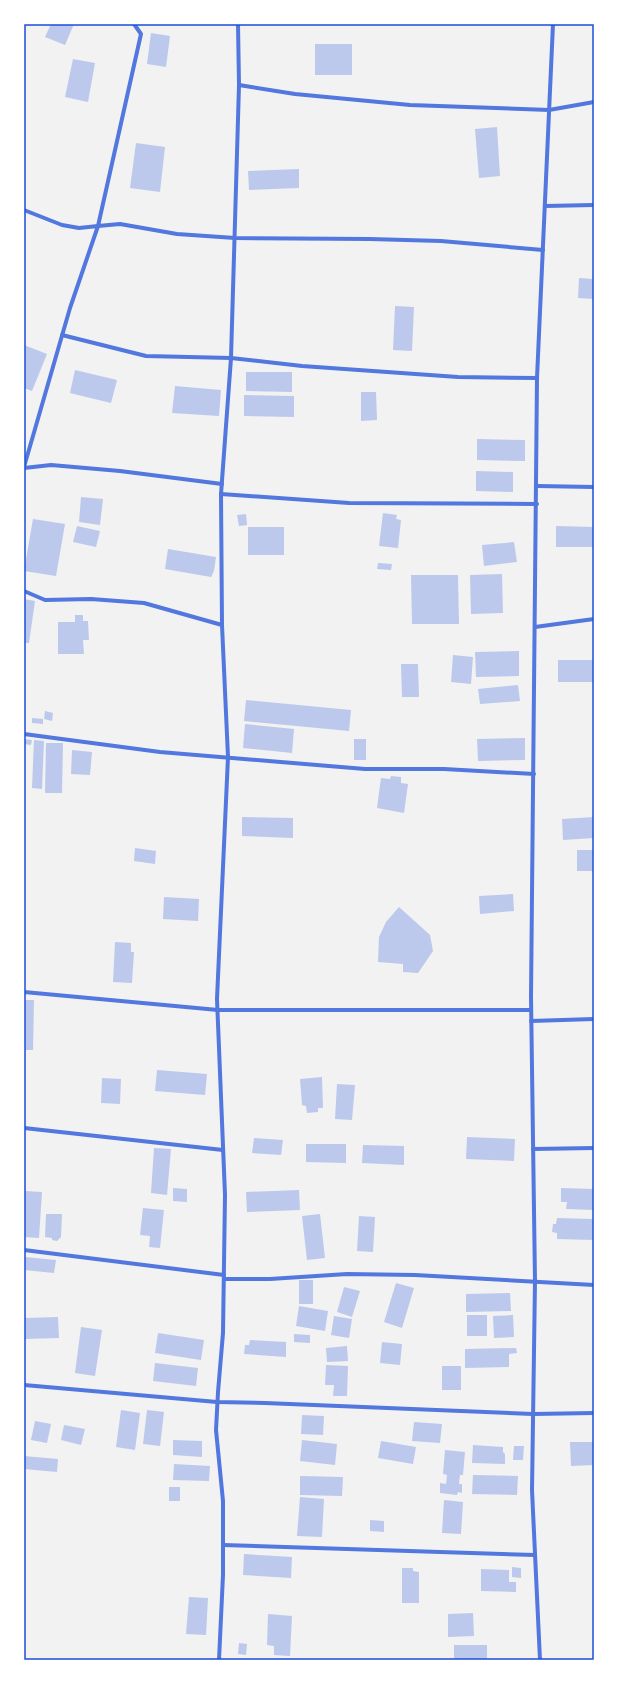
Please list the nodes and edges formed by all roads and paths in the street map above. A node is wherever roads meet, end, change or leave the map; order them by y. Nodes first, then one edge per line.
1 (134, 24) edge
2 (238, 24) edge
3 (553, 24) edge
4 (239, 85) junction
5 (594, 102) edge
6 (549, 110) junction
7 (594, 205) edge
8 (544, 206) junction
9 (24, 210) edge
10 (98, 226) junction
11 (235, 238) junction
12 (543, 250) junction
13 (62, 335) junction
14 (231, 358) junction
15 (537, 378) junction
16 (24, 467) edge
17 (222, 484) junction
18 (537, 486) junction
19 (594, 487) edge
20 (222, 494) junction
21 (537, 504) junction
22 (24, 591) edge
23 (594, 619) edge
24 (222, 625) junction
25 (535, 627) junction
26 (24, 734) edge
27 (228, 756) junction
28 (534, 774) junction
29 (24, 992) edge
30 (218, 1010) junction
31 (531, 1010) junction
32 (594, 1019) edge
33 (531, 1021) junction
34 (24, 1128) edge
35 (594, 1148) edge
36 (533, 1149) junction
37 (224, 1150) junction
38 (24, 1250) edge
39 (224, 1277) junction
40 (535, 1281) junction
41 (594, 1285) edge
42 (24, 1385) edge
43 (217, 1402) junction
44 (533, 1414) junction
45 (594, 1414) edge
46 (223, 1545) junction
47 (535, 1555) junction
48 (219, 1660) edge
49 (540, 1660) edge

1 - 10 street
2 - 4 street
3 - 6 street
4 - 6 street
4 - 11 street
5 - 6 street
6 - 8 street
7 - 8 street
8 - 12 street
9 - 10 street
10 - 11 street
10 - 13 street
11 - 12 street
11 - 14 street
12 - 15 street
13 - 14 street
13 - 16 street
14 - 15 street
14 - 17 street
15 - 18 street
16 - 17 street
17 - 20 street
18 - 19 street
18 - 21 street
20 - 21 street
20 - 24 street
21 - 25 street
22 - 24 street
23 - 25 street
24 - 27 street
25 - 28 street
26 - 27 street
27 - 28 street
27 - 30 street
28 - 31 street
29 - 30 street
30 - 31 street
30 - 37 street
31 - 33 street
32 - 33 street
33 - 36 street
34 - 37 street
35 - 36 street
36 - 40 street
37 - 39 street
38 - 39 street
39 - 40 street
39 - 43 street
40 - 41 street
40 - 44 street
42 - 43 street
43 - 44 street
43 - 46 street
44 - 45 street
44 - 47 street
46 - 47 street
46 - 48 street
47 - 49 street

